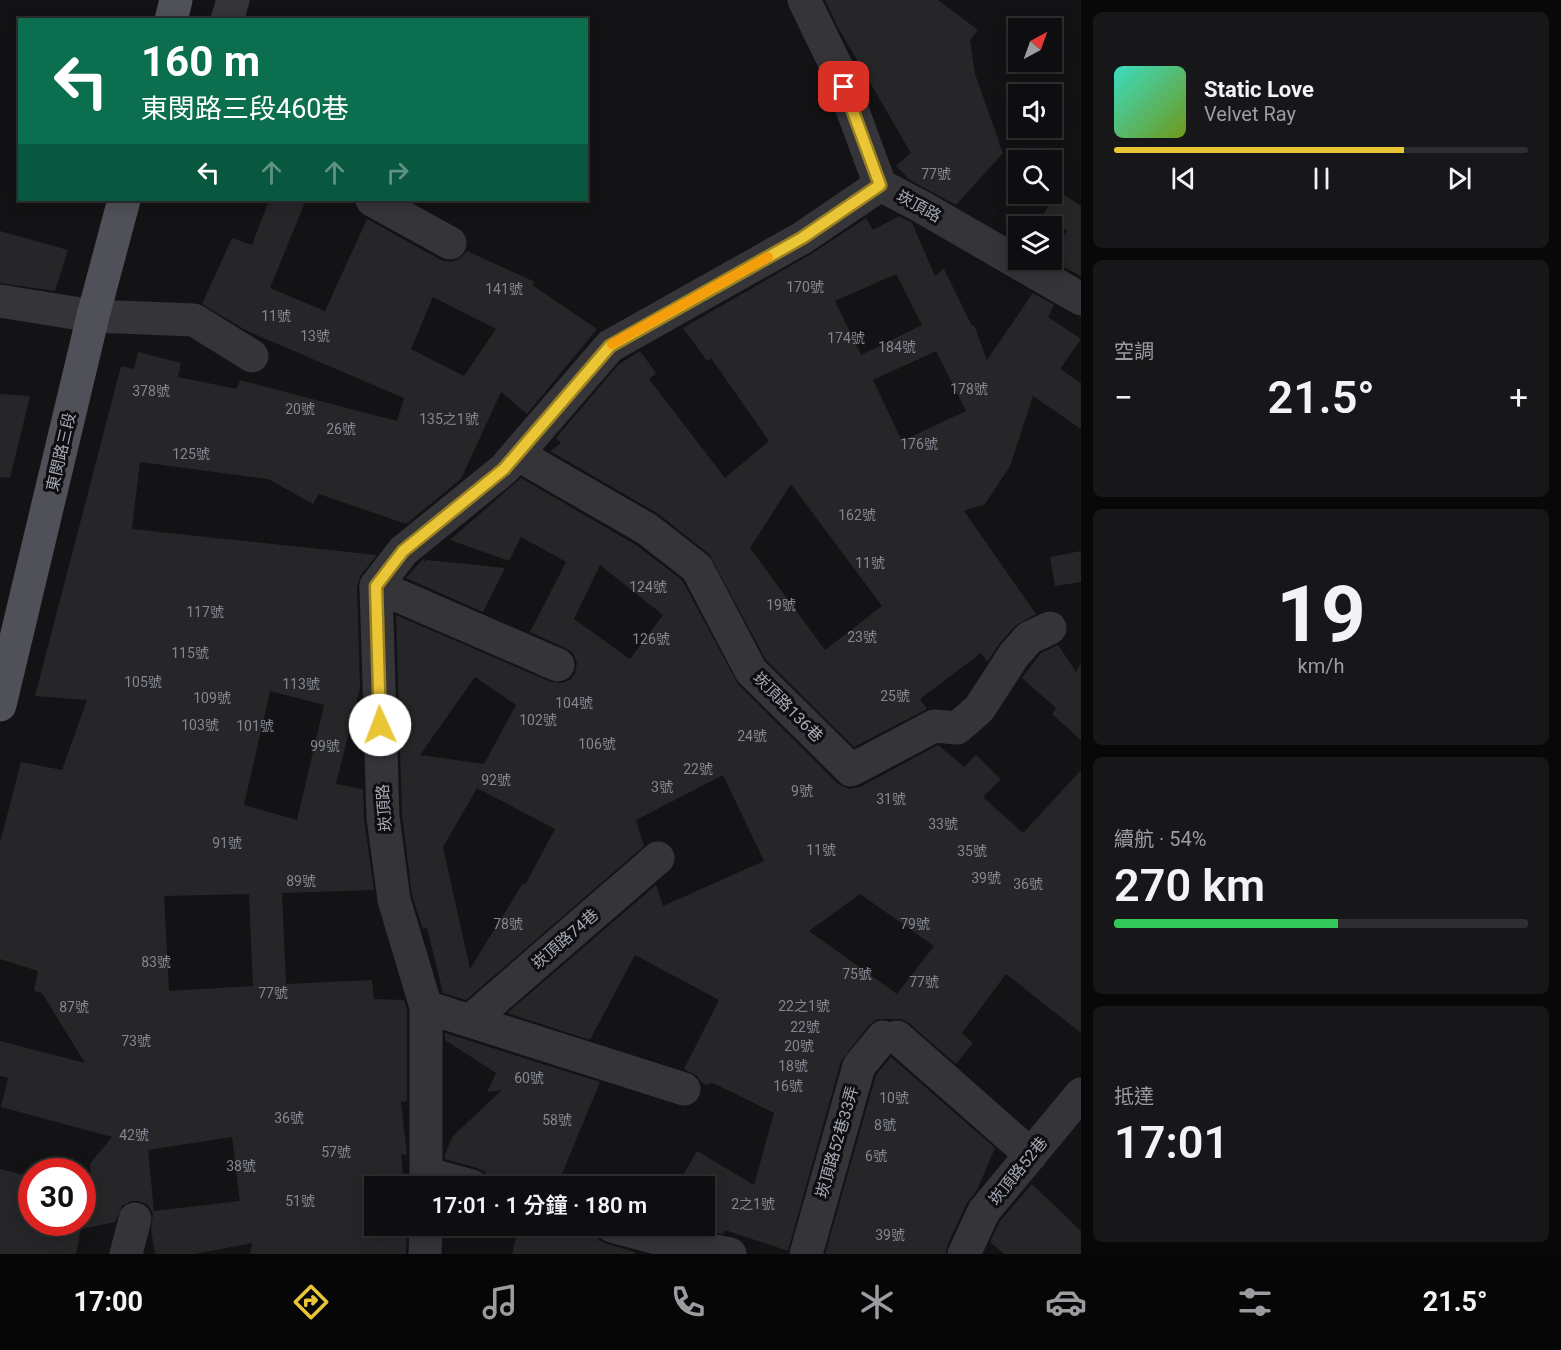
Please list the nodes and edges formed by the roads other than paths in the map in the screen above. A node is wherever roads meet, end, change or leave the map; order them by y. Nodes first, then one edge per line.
1 (233, 0) edge
2 (804, 0) edge
3 (228, 18) edge
4 (880, 185) junction
5 (124, 201) edge
6 (374, 201) edge
7 (450, 243) dead end
8 (1081, 299) edge
9 (0, 301) edge
10 (93, 316) junction
11 (252, 356) dead end
12 (517, 454) junction
13 (376, 586) junction
14 (1050, 628) dead end
15 (558, 664) dead end
16 (0, 705) edge
17 (658, 858) dead end
18 (426, 1007) junction
19 (471, 1020) junction
20 (684, 1089) dead end
21 (1081, 1094) edge
22 (1031, 1155) junction
23 (427, 1176) edge
24 (135, 1219) dead end
25 (426, 1236) edge
26 (649, 1236) edge
27 (126, 1254) edge
28 (425, 1254) edge
29 (730, 1254) edge
30 (806, 1254) edge
31 (964, 1254) edge

1 - 3 street
2 - 4 street
4 - 8 street, 崁頂路
4 - 12 street, 崁頂路
5 - 10 main road, 東閔路三段
6 - 7 street
9 - 10 street
10 - 11 street
10 - 16 main road, 東閔路三段
12 - 13 street, 崁頂路
12 - 14 street, 崁頂路136巷
13 - 15 street
13 - 18 street, 崁頂路
17 - 19 street, 崁頂路74巷
18 - 19 street
18 - 23 street, 崁頂路
19 - 20 street
21 - 22 street, 崁頂路52巷
22 - 30 street, 崁頂路52巷33弄
22 - 31 street, 崁頂路52巷
24 - 27 street
25 - 28 street
26 - 29 street

